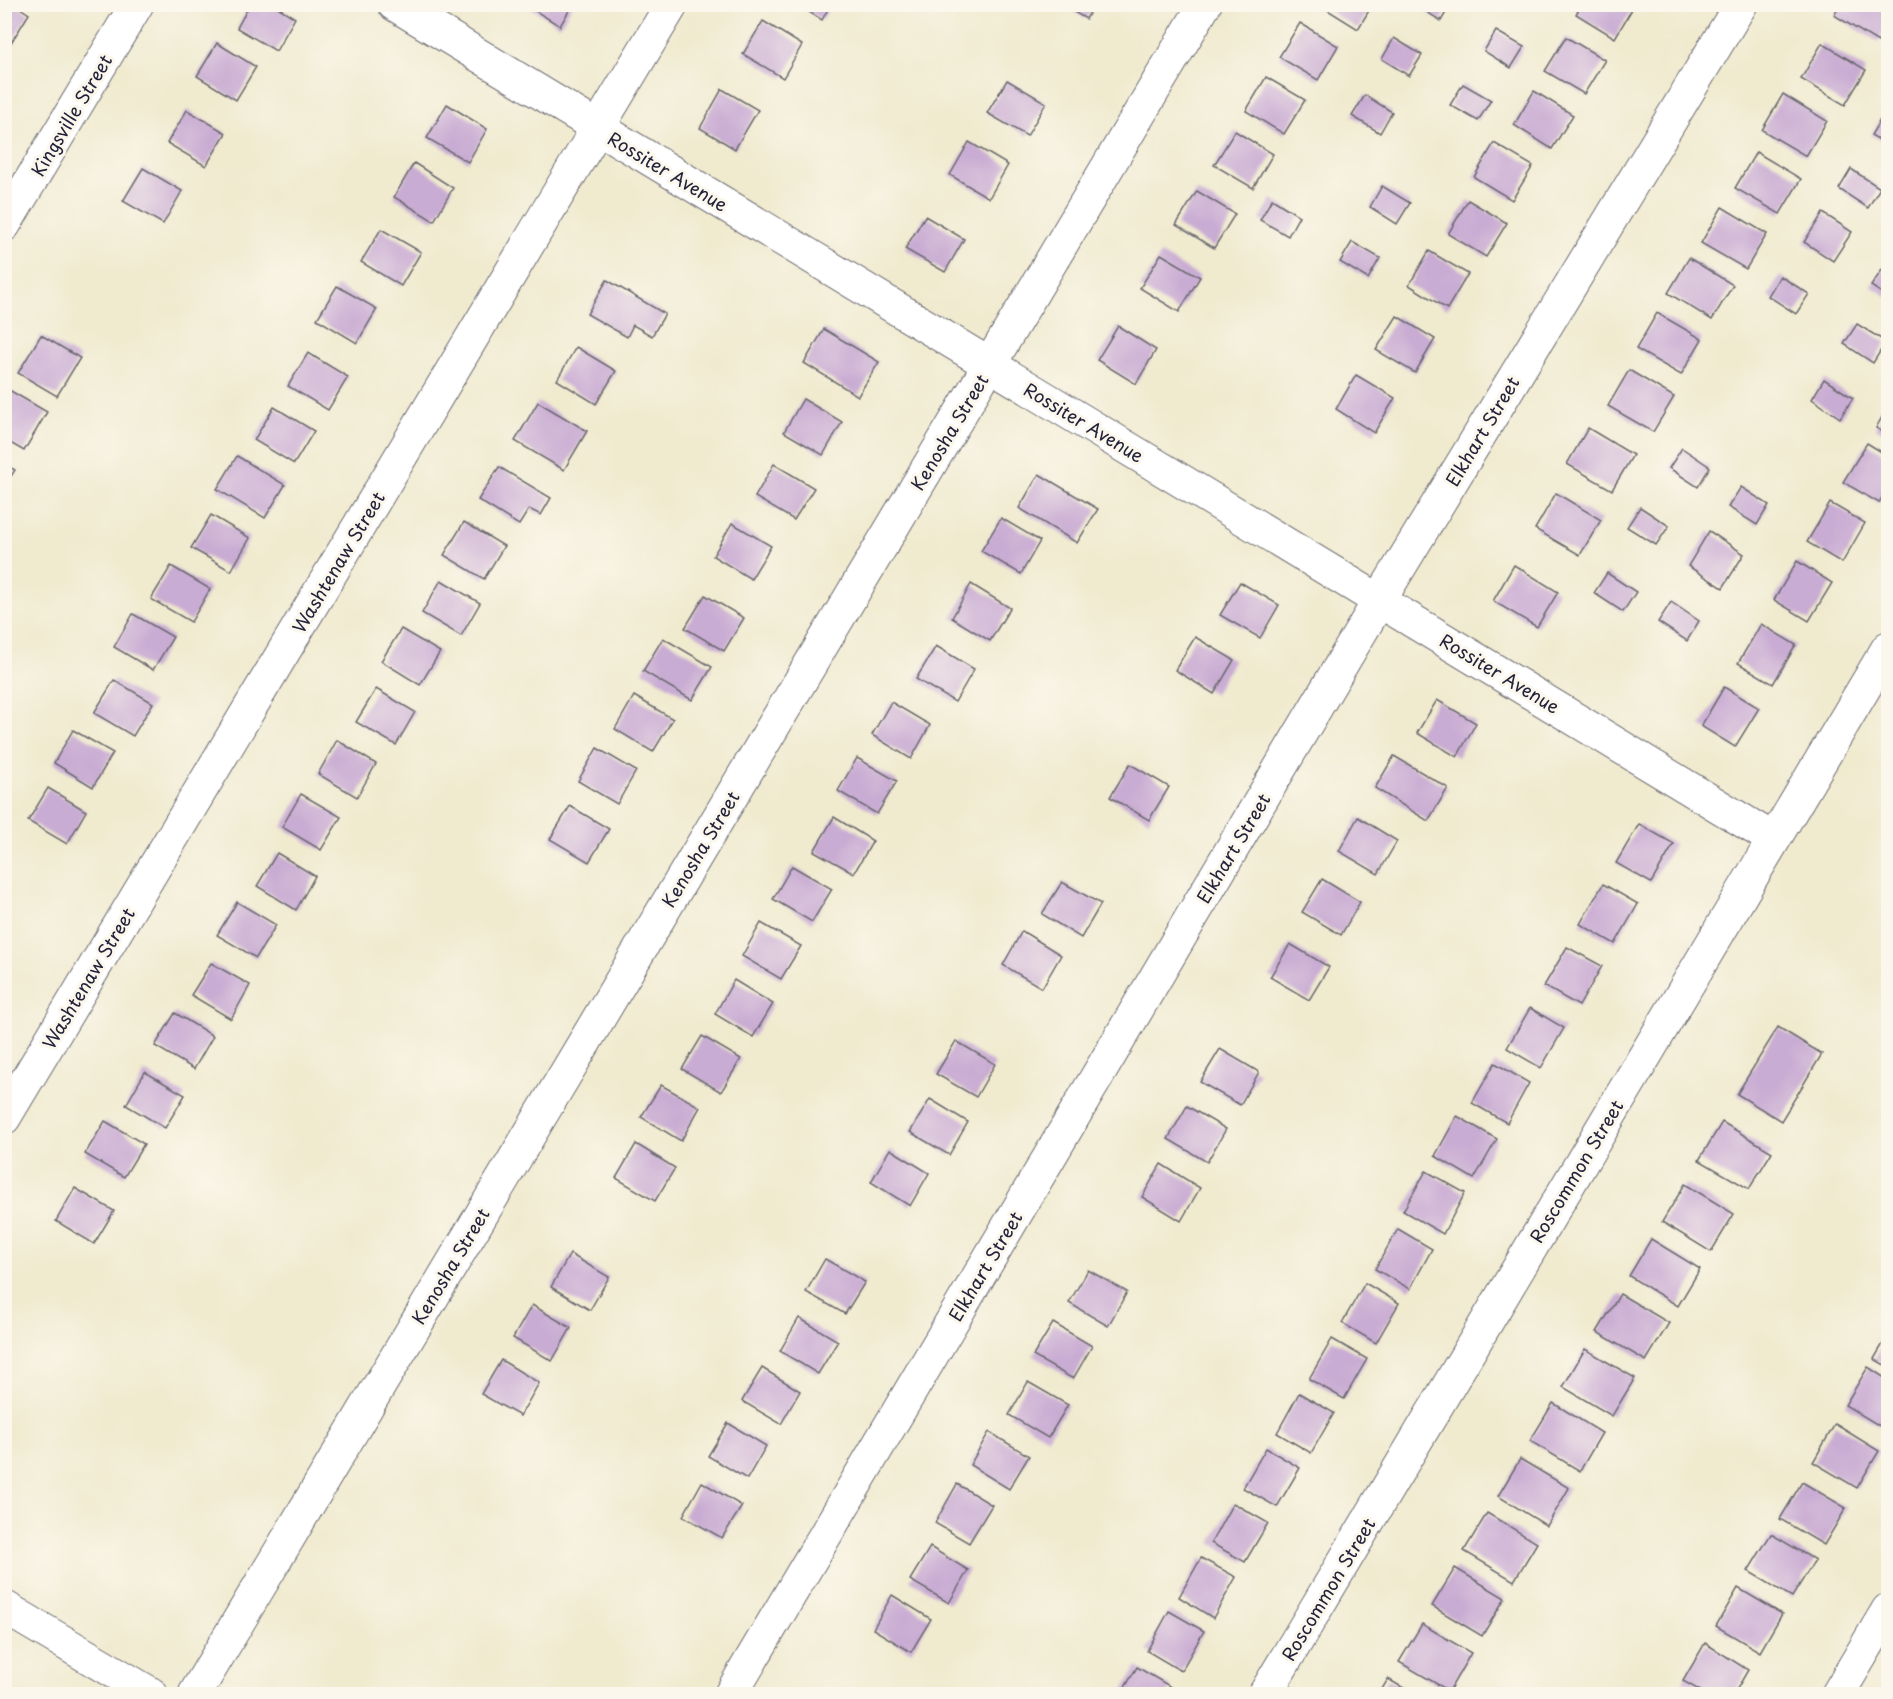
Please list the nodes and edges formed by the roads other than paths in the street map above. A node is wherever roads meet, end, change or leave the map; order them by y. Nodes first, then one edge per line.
1 (136, 4) edge
2 (394, 4) edge
3 (672, 4) edge
4 (1205, 4) edge
5 (1741, 4) edge
6 (598, 128) junction
7 (4, 225) edge
8 (990, 364) junction
9 (1379, 601) junction
10 (1888, 648) edge
11 (1773, 839) junction
12 (4, 1118) edge
13 (4, 1606) edge
14 (1888, 1610) edge
15 (151, 1695) edge
16 (195, 1695) edge
17 (731, 1695) edge
18 (1265, 1695) edge
19 (1838, 1695) edge

1 - 7 street, Kingsville Street
2 - 6 street, Rossiter Avenue
3 - 6 street, Washtenaw Street
4 - 8 street, Kenosha Street
5 - 9 street, Elkhart Street
6 - 8 street, Rossiter Avenue
6 - 12 street, Washtenaw Street
8 - 9 street, Rossiter Avenue
8 - 16 street, Kenosha Street
9 - 11 street, Rossiter Avenue
9 - 17 street, Elkhart Street
10 - 11 street, Roscommon Street
11 - 18 street, Roscommon Street
13 - 15 street
14 - 19 street

